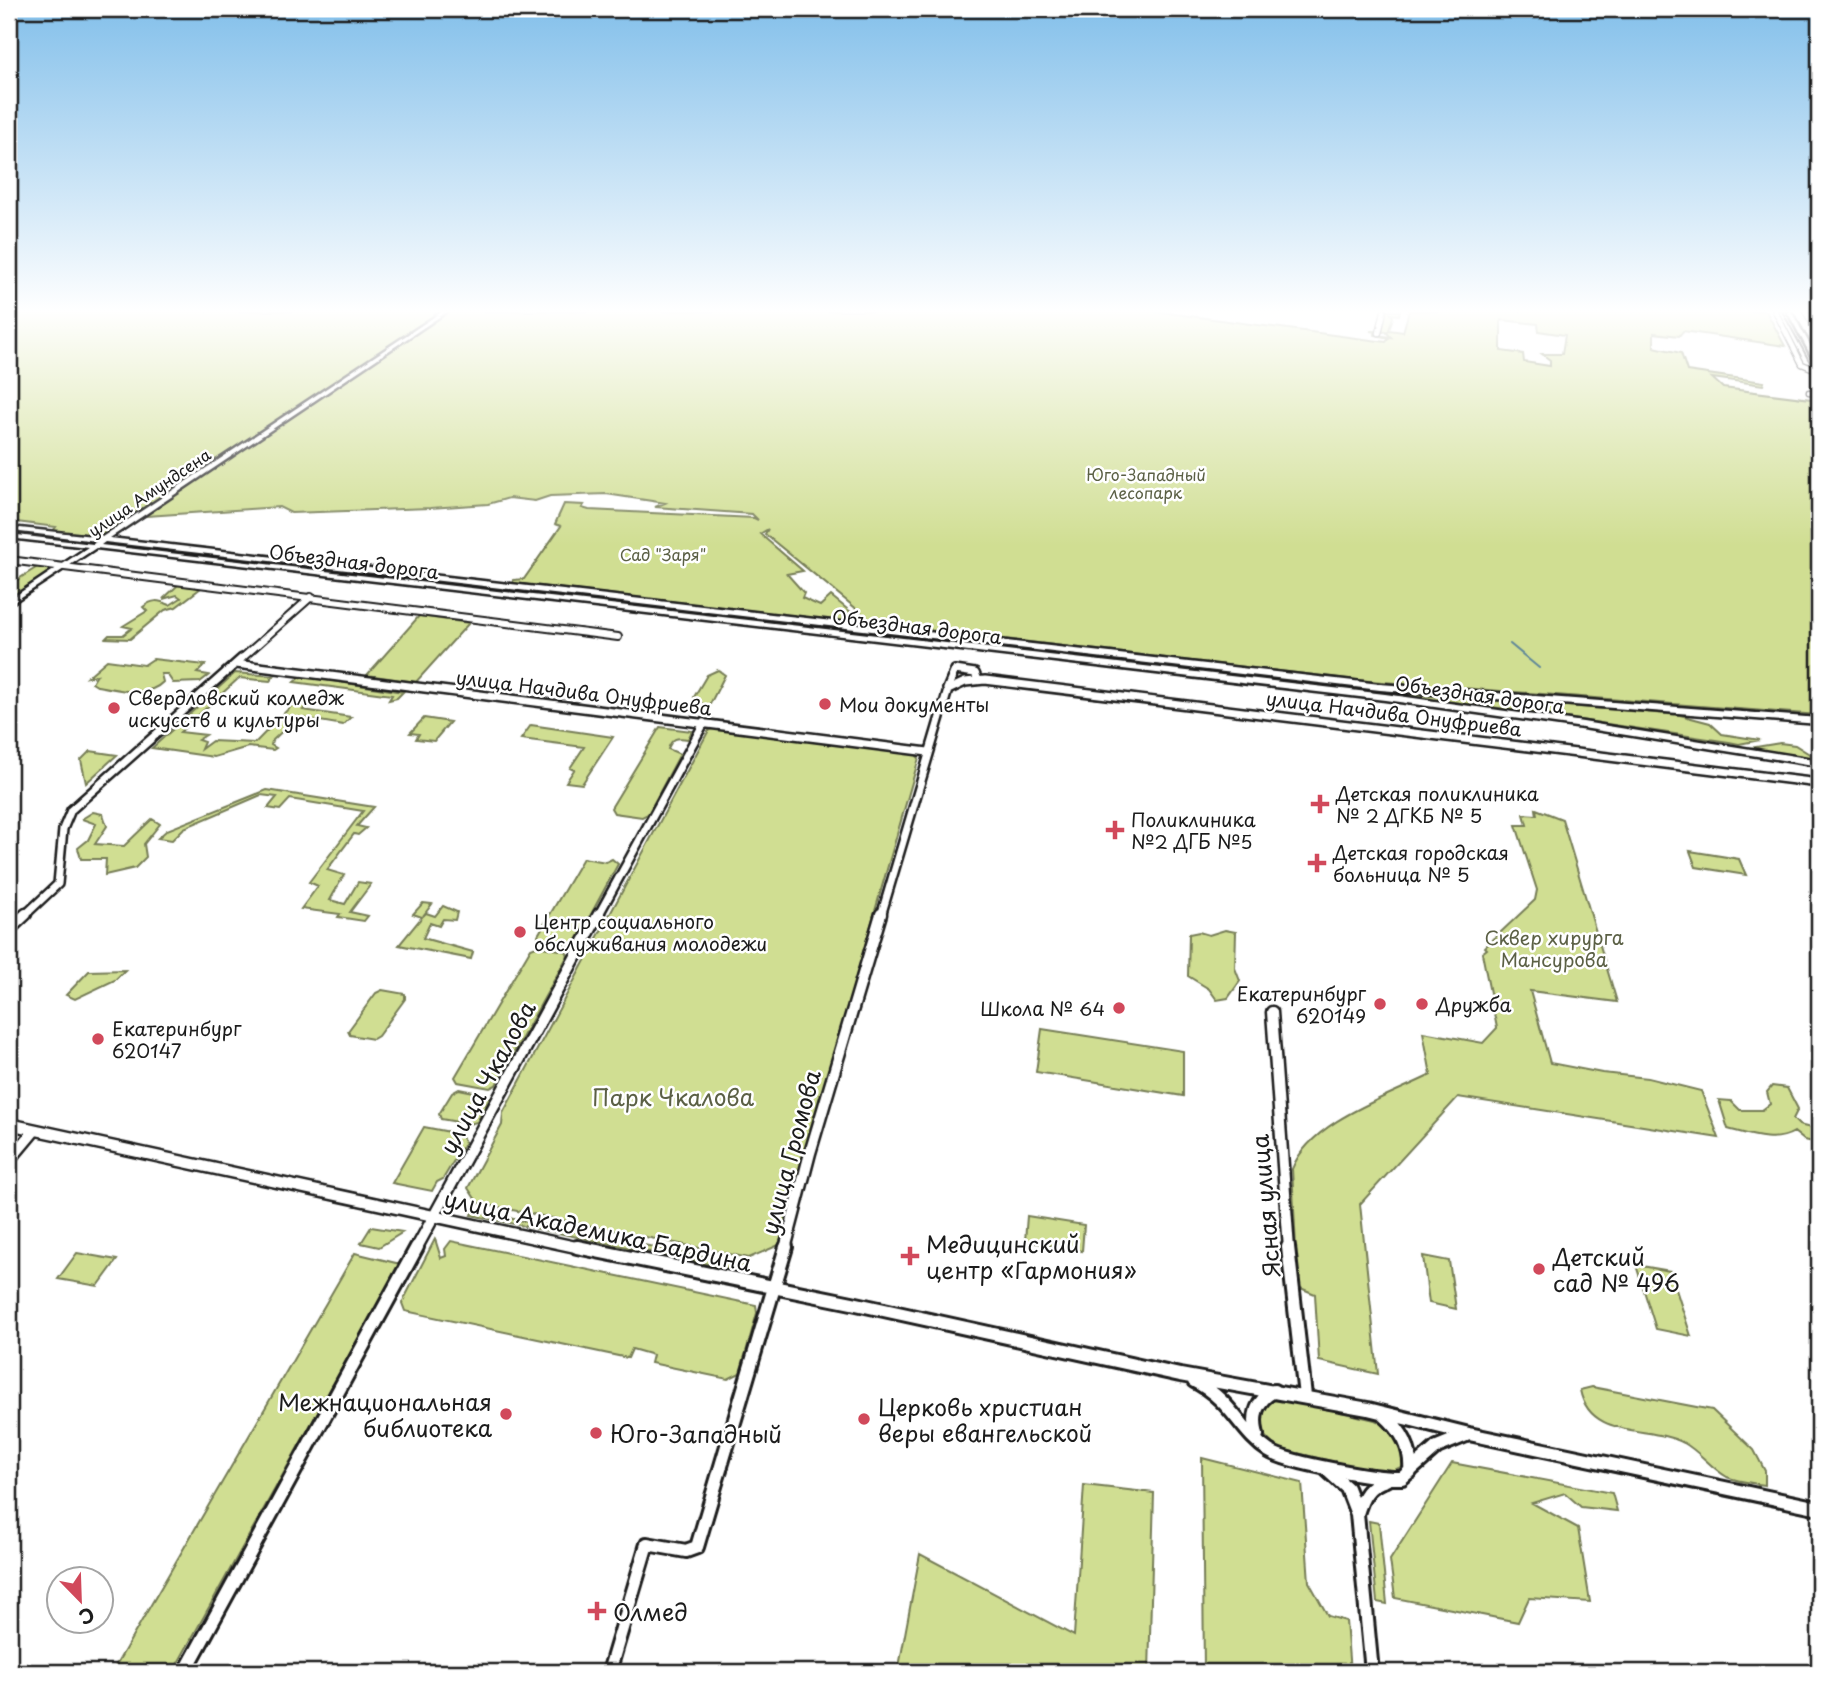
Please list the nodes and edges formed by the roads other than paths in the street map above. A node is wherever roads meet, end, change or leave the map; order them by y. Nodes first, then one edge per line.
1 (328, 389) edge
2 (1809, 392) dead end
3 (1819, 393) edge
4 (9, 529) edge
5 (9, 536) edge
6 (104, 539) junction
7 (94, 546) junction
8 (9, 560) edge
9 (64, 566) junction
10 (311, 597) junction
11 (9, 603) edge
12 (618, 637) dead end
13 (236, 664) junction
14 (978, 680) junction
15 (946, 691) junction
16 (1819, 721) edge
17 (704, 723) junction
18 (928, 752) junction
19 (1819, 764) edge
20 (1819, 783) edge
21 (9, 929) edge
22 (1272, 1012) dead end
23 (9, 1124) edge
24 (35, 1130) junction
25 (9, 1161) edge
26 (434, 1217) junction
27 (775, 1289) junction
28 (1180, 1375) junction
29 (1275, 1391) junction
30 (1305, 1396) junction
31 (1375, 1411) junction
32 (1469, 1434) junction
33 (1257, 1437) junction
34 (1315, 1463) junction
35 (1410, 1472) junction
36 (1396, 1480) junction
37 (1819, 1508) edge
38 (1357, 1514) junction
39 (185, 1672) edge
40 (609, 1672) edge
41 (1372, 1672) edge

1 - 6 main road, улица Амундсена
2 - 3 street
4 - 6 main road, Объездная дорога
5 - 7 main road, Объездная дорога
6 - 7 main road, улица Амундсена
6 - 16 main road, Объездная дорога
7 - 9 main road, улица Амундсена
7 - 19 main road, Объездная дорога
8 - 9 street
9 - 10 street
9 - 11 main road, улица Амундсена
10 - 12 street
10 - 13 street
13 - 17 street, улица Начдива Онуфриева
13 - 21 street
14 - 15 street, улица Начдива Онуфриева
14 - 15 street
14 - 20 street, улица Начдива Онуфриева
15 - 18 street, улица Громова
17 - 18 street, улица Начдива Онуфриева
17 - 26 street, улица Чкалова
18 - 27 street, улица Громова
22 - 30 street, Ясная улица
23 - 24 street, улица Академика Бардина
24 - 25 street
24 - 26 street, улица Академика Бардина
26 - 27 street, улица Академика Бардина
26 - 39 street, улица Чкалова
27 - 28 street, улица Академика Бардина
27 - 40 street, улица Громова
28 - 29 street, улица Академика Бардина
28 - 33 street, улица Академика Бардина
29 - 30 street, улица Академика Бардина
29 - 33 street
30 - 31 street, улица Академика Бардина
31 - 32 street, улица Академика Бардина
31 - 35 street, улица Академика Бардина
32 - 35 street
32 - 37 street, улица Академика Бардина
33 - 34 street, улица Академика Бардина
34 - 36 street, улица Академика Бардина
34 - 38 street
35 - 36 street
36 - 38 street
38 - 41 street

